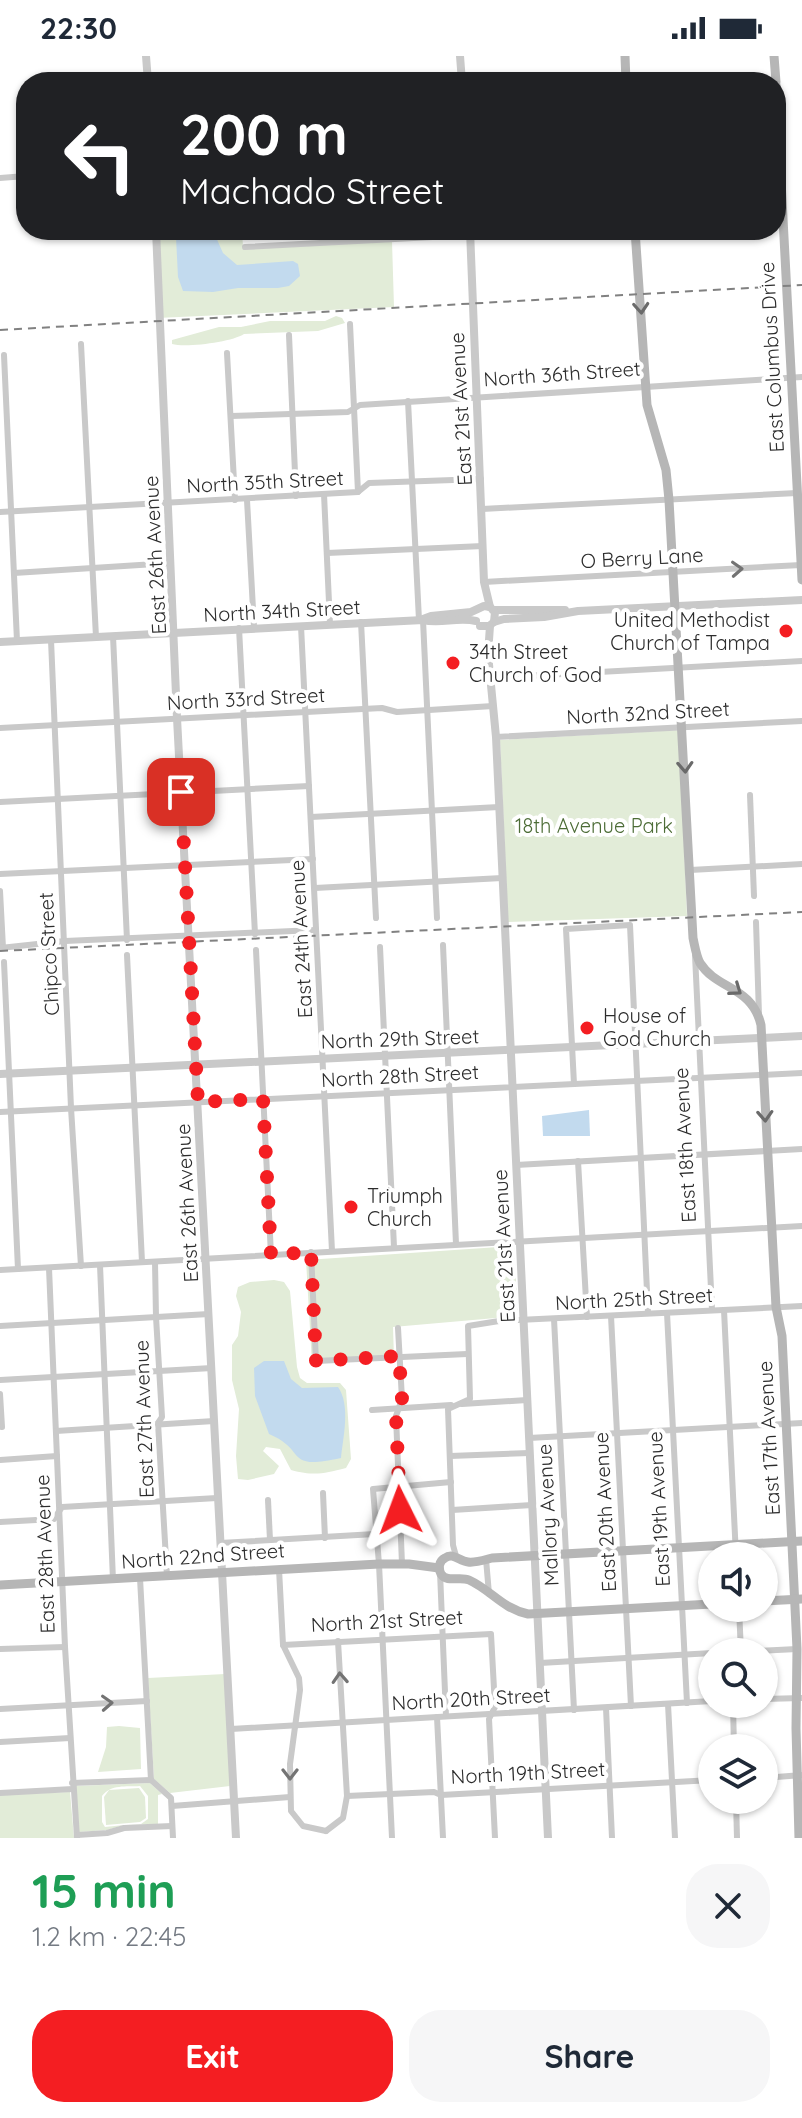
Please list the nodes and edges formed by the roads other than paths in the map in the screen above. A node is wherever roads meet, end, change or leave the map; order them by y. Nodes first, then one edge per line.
1 (786, 224) edge
2 (156, 240) edge
3 (358, 240) edge
4 (470, 240) edge
5 (636, 240) edge
6 (245, 247) dead end
7 (350, 324) dead end
8 (289, 335) dead end
9 (81, 344) dead end
10 (227, 353) dead end
11 (4, 355) dead end
12 (797, 377) edge
13 (645, 385) junction
14 (476, 396) junction
15 (408, 401) junction
16 (354, 408) junction
17 (292, 414) junction
18 (231, 416) junction
19 (4, 429) edge
20 (481, 479) junction
21 (413, 481) junction
22 (358, 492) junction
23 (797, 493) junction
24 (324, 494) junction
25 (296, 496) junction
26 (235, 500) junction
27 (247, 500) junction
28 (669, 500) junction
29 (169, 503) junction
30 (90, 506) junction
31 (482, 509) junction
32 (11, 511) junction
33 (0, 512) edge
34 (483, 546) junction
35 (416, 549) junction
36 (327, 553) junction
37 (171, 563) junction
38 (801, 565) edge
39 (93, 567) junction
40 (14, 573) junction
41 (674, 573) junction
42 (802, 580) edge
43 (484, 584) junction
44 (802, 600) edge
45 (676, 606) junction
46 (578, 611) junction
47 (483, 614) junction
48 (421, 620) junction
49 (361, 622) junction
50 (330, 624) junction
51 (492, 624) junction
52 (301, 626) junction
53 (254, 627) junction
54 (239, 628) junction
55 (175, 633) junction
56 (113, 636) junction
57 (96, 637) junction
58 (51, 640) junction
59 (17, 641) junction
60 (0, 642) edge
61 (488, 654) junction
62 (802, 661) edge
63 (680, 667) junction
64 (491, 678) junction
65 (493, 706) junction
66 (427, 709) junction
67 (366, 710) junction
68 (306, 713) junction
69 (243, 715) junction
70 (177, 718) junction
71 (802, 721) edge
72 (116, 722) junction
73 (55, 725) junction
74 (0, 728) edge
75 (683, 728) junction
76 (496, 737) junction
77 (309, 786) junction
78 (247, 789) junction
79 (181, 792) junction
80 (120, 795) junction
81 (750, 795) dead end
82 (58, 798) junction
83 (0, 802) edge
84 (499, 807) junction
85 (432, 811) junction
86 (371, 814) junction
87 (311, 817) junction
88 (313, 859) junction
89 (250, 862) junction
90 (802, 864) edge
91 (185, 865) junction
92 (753, 866) junction
93 (123, 868) junction
94 (690, 870) junction
95 (61, 872) junction
96 (0, 874) edge
97 (502, 878) junction
98 (436, 882) junction
99 (374, 885) junction
100 (315, 888) junction
101 (0, 891) edge
102 (754, 896) dead end
103 (376, 918) dead end
104 (437, 918) dead end
105 (756, 922) dead end
106 (315, 930) junction
107 (255, 934) junction
108 (189, 937) junction
109 (127, 940) junction
110 (65, 941) junction
111 (443, 945) dead end
112 (380, 947) dead end
113 (2, 948) edge
114 (256, 950) dead end
115 (696, 952) junction
116 (127, 955) dead end
117 (4, 962) dead end
118 (759, 1017) junction
119 (802, 1036) edge
120 (762, 1038) junction
121 (698, 1041) junction
122 (635, 1045) junction
123 (572, 1048) junction
124 (448, 1051) junction
125 (510, 1051) junction
126 (385, 1055) junction
127 (324, 1058) junction
128 (261, 1061) junction
129 (196, 1064) junction
130 (132, 1068) junction
131 (70, 1071) junction
132 (802, 1073) edge
133 (4, 1074) edge
134 (763, 1075) junction
135 (700, 1078) junction
136 (637, 1081) junction
137 (574, 1084) junction
138 (512, 1087) junction
139 (450, 1089) junction
140 (387, 1093) junction
141 (325, 1096) junction
142 (263, 1099) junction
143 (198, 1102) junction
144 (133, 1105) junction
145 (71, 1108) junction
146 (10, 1111) junction
147 (0, 1112) edge
148 (802, 1149) edge
149 (766, 1151) junction
150 (703, 1155) junction
151 (641, 1158) junction
152 (578, 1161) junction
153 (516, 1165) junction
154 (802, 1226) edge
155 (771, 1228) junction
156 (707, 1231) junction
157 (644, 1234) junction
158 (582, 1238) junction
159 (520, 1240) junction
160 (456, 1244) junction
161 (394, 1247) junction
162 (332, 1251) junction
163 (311, 1252) junction
164 (271, 1255) junction
165 (206, 1259) junction
166 (142, 1262) junction
167 (155, 1262) junction
168 (100, 1265) junction
169 (81, 1266) junction
170 (49, 1268) junction
171 (18, 1269) junction
172 (0, 1270) edge
173 (802, 1306) edge
174 (776, 1307) junction
175 (712, 1310) junction
176 (724, 1310) junction
177 (648, 1313) junction
178 (667, 1313) junction
179 (209, 1314) junction
180 (611, 1316) junction
181 (156, 1317) junction
182 (587, 1317) junction
183 (554, 1319) junction
184 (103, 1320) junction
185 (524, 1321) junction
186 (51, 1324) junction
187 (0, 1326) edge
188 (398, 1328) dead end
189 (467, 1354) junction
190 (399, 1356) junction
191 (212, 1368) junction
192 (158, 1370) junction
193 (106, 1374) junction
194 (53, 1378) junction
195 (0, 1380) edge
196 (0, 1394) edge
197 (527, 1400) junction
198 (459, 1404) junction
199 (399, 1407) junction
200 (372, 1410) dead end
201 (214, 1421) junction
202 (158, 1423) junction
203 (802, 1423) edge
204 (786, 1424) junction
205 (2, 1427) dead end
206 (108, 1427) junction
207 (730, 1427) junction
208 (674, 1430) junction
209 (56, 1431) junction
210 (617, 1433) junction
211 (560, 1436) junction
212 (529, 1438) junction
213 (529, 1453) junction
214 (57, 1456) junction
215 (450, 1456) junction
216 (0, 1460) edge
217 (451, 1482) junction
218 (399, 1485) junction
219 (323, 1493) dead end
220 (217, 1498) junction
221 (268, 1500) dead end
222 (162, 1501) junction
223 (109, 1505) junction
224 (532, 1505) junction
225 (452, 1510) junction
226 (59, 1513) junction
227 (0, 1522) edge
228 (375, 1534) junction
229 (325, 1538) junction
230 (270, 1540) junction
231 (797, 1541) edge
232 (736, 1542) edge
233 (777, 1542) edge
234 (220, 1543) junction
235 (453, 1545) junction
236 (698, 1546) edge
237 (680, 1547) junction
238 (623, 1550) junction
239 (567, 1553) junction
240 (534, 1555) junction
241 (458, 1559) junction
242 (486, 1559) junction
243 (379, 1564) junction
244 (406, 1564) junction
245 (279, 1569) junction
246 (445, 1569) junction
247 (222, 1572) junction
248 (167, 1576) junction
249 (140, 1578) junction
250 (113, 1580) junction
251 (62, 1583) junction
252 (0, 1585) edge
253 (489, 1594) junction
254 (798, 1599) edge
255 (778, 1600) edge
256 (698, 1605) edge
257 (682, 1606) junction
258 (625, 1609) junction
259 (569, 1612) junction
260 (537, 1614) junction
261 (442, 1637) junction
262 (383, 1640) junction
263 (338, 1641) junction
264 (283, 1645) junction
265 (65, 1647) junction
266 (0, 1649) edge
267 (797, 1649) junction
268 (778, 1650) edge
269 (698, 1654) edge
270 (684, 1655) junction
271 (628, 1658) junction
272 (571, 1661) junction
273 (540, 1663) junction
274 (800, 1698) edge
275 (778, 1699) edge
276 (147, 1701) junction
277 (698, 1702) edge
278 (687, 1703) junction
279 (668, 1704) junction
280 (68, 1705) junction
281 (631, 1706) junction
282 (606, 1708) junction
283 (0, 1709) edge
284 (574, 1710) junction
285 (542, 1711) junction
286 (492, 1714) junction
287 (446, 1716) junction
288 (437, 1717) junction
289 (387, 1719) junction
290 (342, 1722) junction
291 (293, 1726) junction
292 (231, 1729) junction
293 (70, 1738) junction
294 (0, 1742) edge
295 (799, 1776) edge
296 (778, 1777) edge
297 (151, 1780) junction
298 (698, 1781) edge
299 (672, 1782) junction
300 (610, 1784) junction
301 (73, 1786) junction
302 (546, 1788) junction
303 (492, 1792) junction
304 (0, 1793) edge
305 (390, 1794) junction
306 (441, 1795) junction
307 (347, 1796) junction
308 (290, 1797) junction
309 (234, 1802) junction
310 (172, 1806) junction
311 (736, 1814) edge
312 (172, 1826) junction
313 (326, 1834) edge
314 (77, 1837) edge
315 (173, 1838) edge
316 (236, 1838) edge
317 (392, 1838) edge
318 (443, 1838) edge
319 (495, 1838) edge
320 (548, 1838) edge
321 (612, 1838) edge
322 (675, 1838) edge
323 (737, 1838) edge
324 (799, 1838) edge

1 - 12 main road, East Columbus Drive
2 - 29 street, East 26th Avenue
3 - 6 street
4 - 14 street, East 21st Avenue
5 -> 13 main road
7 - 16 street
8 - 17 street
9 - 30 street
10 - 18 street
11 - 19 street
12 - 13 street, North 36th Street
12 - 23 main road, East Columbus Drive
13 - 14 street, North 36th Street
13 - 28 main road
14 - 15 street, North 36th Street
14 - 20 street, East 21st Avenue
15 - 16 street, North 36th Street
15 - 21 street
16 - 17 street, North 36th Street
16 - 22 street
17 - 18 street, North 36th Street
17 - 25 street
18 - 26 street
19 - 32 street
20 - 21 street, North 35th Street
20 - 31 street, East 21st Avenue
21 - 22 street, North 35th Street
21 - 35 street
22 - 24 street, North 35th Street
23 - 28 street
23 - 38 main road, East Columbus Drive
24 - 25 street, North 35th Street
24 - 36 street
25 - 27 street, North 35th Street
26 - 27 street, North 35th Street
26 - 29 street, North 35th Street
27 - 53 street
28 - 31 street
28 - 41 main road, East 18th Avenue
29 - 30 street, North 35th Street
29 - 37 street, East 26th Avenue
30 - 32 street, North 35th Street
30 - 39 street
31 - 34 street, East 21st Avenue
32 - 33 street, North 35th Street
32 - 40 street
34 - 35 street
34 - 43 street, East 21st Avenue
35 - 36 street
35 - 48 street
36 - 50 street
37 - 39 street
37 - 55 street, East 26th Avenue
41 -> 38 street, O Berry Lane
38 - 42 main road, East Columbus Drive
39 - 40 street
39 - 57 street
40 - 59 street
41 - 43 street, O Berry Lane
41 - 45 main road, East 18th Avenue
43 - 47 street, East 21st Avenue
44 - 45 street, North 34th Street
45 - 46 street, North 34th Street
45 - 63 main road, East 18th Avenue
46 - 47 street, North 34th Street
46 - 51 street, North 34th Street
47 - 48 street, North 34th Street
47 - 51 street, East 21st Avenue
47 - 51 street, North 34th Street
47 - 61 street, East 21st Avenue
48 - 49 street, North 34th Street
48 - 66 street
49 - 50 street, North 34th Street
49 - 67 street
50 - 52 street, North 34th Street
51 - 61 street, East 21st Avenue
52 - 53 street, North 34th Street
52 - 68 street, East 24th Avenue
53 - 54 street, North 34th Street
54 - 55 street, North 34th Street
54 - 69 street
55 - 56 street, North 34th Street
55 - 70 street, East 26th Avenue
56 - 57 street, North 34th Street
56 - 72 street
57 - 58 street, North 34th Street
58 - 59 street, North 34th Street
58 - 73 street, Chipco Street
59 - 60 street, North 34th Street
61 - 64 street, East 21st Avenue
62 - 63 street
63 - 64 street
63 - 75 main road, East 18th Avenue
64 - 65 street, East 21st Avenue
65 - 66 street, North 33rd Street
65 - 76 street, East 21st Avenue
66 - 67 street, North 33rd Street
66 - 85 street
67 - 68 street, North 33rd Street
67 - 86 street
68 - 69 street, North 33rd Street
68 - 77 street, East 24th Avenue
69 - 70 street, North 33rd Street
69 - 78 street
70 - 72 street, North 33rd Street
70 - 79 street, East 26th Avenue
71 - 75 street, North 32nd Street
72 - 73 street, North 33rd Street
72 - 80 street
73 - 74 street, North 33rd Street
73 - 82 street, Chipco Street
75 - 76 street, North 32nd Street
75 -> 94 main road, East 18th Avenue
76 - 84 street, East 21st Avenue
77 - 78 street
77 - 87 street, East 24th Avenue
78 - 79 street
78 - 89 street
79 - 80 street
79 - 91 street, East 26th Avenue
80 - 82 street
80 - 93 street
81 - 92 street
82 - 83 street
82 - 95 street, Chipco Street
84 - 85 street
84 - 97 street, East 21st Avenue
85 - 86 street
85 - 98 street
86 - 87 street
86 - 99 street
87 - 88 street, East 24th Avenue
88 - 89 street
88 - 100 street, East 24th Avenue
89 - 91 street
89 - 107 street
90 - 92 street
91 - 93 street
91 - 108 street, East 26th Avenue
92 - 94 street
92 - 102 street
93 - 95 street
93 - 109 street
94 - 115 main road, East 18th Avenue
95 - 96 street
95 - 110 street, Chipco Street
97 - 98 street
97 - 125 street, East 21st Avenue
98 - 99 street
98 - 104 street
99 - 100 street
99 - 103 street
100 - 106 street, East 24th Avenue
101 - 113 street
105 - 118 street
106 - 107 street
106 - 127 street, East 24th Avenue
107 - 108 street
108 - 109 street
108 - 129 street, East 26th Avenue
109 - 110 street
110 - 113 street
110 - 131 street, Chipco Street
111 - 124 street
112 - 126 street
114 - 128 street
115 -> 118 main road
115 - 121 street, East 18th Avenue
116 - 130 street
117 - 133 street
118 - 120 main road, East 17th Avenue
119 - 120 street, North 29th Street
120 - 121 street, North 29th Street
120 - 134 main road, East 17th Avenue
121 - 122 street, North 29th Street
121 - 135 street, East 18th Avenue
122 - 123 street, North 29th Street
122 - 123 street
122 - 136 street
123 - 125 street, North 29th Street
123 - 137 street
124 - 125 street, North 29th Street
124 - 126 street, North 29th Street
124 - 139 street
125 - 138 street, East 21st Avenue
126 - 127 street, North 29th Street
126 - 140 street
127 - 128 street, North 29th Street
127 - 141 street, East 24th Avenue
128 - 129 street, North 29th Street
128 - 142 street
129 - 130 street, North 29th Street
129 - 143 street, East 26th Avenue
130 - 131 street, North 29th Street
130 - 144 street
131 - 133 street, North 29th Street
131 - 145 street, Chipco Street
132 - 134 street, North 28th Street
133 - 146 street
134 - 135 street, North 28th Street
134 -> 149 main road, East 17th Avenue
135 - 136 street, North 28th Street
135 - 150 street, East 18th Avenue
136 - 137 street, North 28th Street
136 - 151 street
137 - 138 street, North 28th Street
138 - 139 street, North 28th Street
138 - 153 street, East 21st Avenue
139 - 140 street, North 28th Street
139 - 160 street
140 - 141 street, North 28th Street
140 - 161 street
141 - 142 street, North 28th Street
141 - 162 street, East 24th Avenue
142 - 143 street, North 28th Street
142 - 164 street
143 - 144 street, North 28th Street
143 - 165 street, East 26th Avenue
144 - 145 street, North 28th Street
144 - 166 street
145 - 146 street, North 28th Street
145 - 169 street, Chipco Street
146 - 147 street, North 28th Street
146 - 171 street
148 - 149 street
149 - 150 street
149 - 155 main road, East 17th Avenue
150 - 151 street
150 - 156 street, East 18th Avenue
151 - 152 street
151 - 157 street
152 - 153 street
152 - 158 street
153 - 159 street, East 21st Avenue
154 - 155 street
155 - 156 street
155 - 174 main road, East 17th Avenue
156 - 157 street
156 - 175 street, East 18th Avenue
157 - 158 street
157 - 177 street
158 - 159 street
158 - 182 street
159 - 160 street
159 - 185 street, East 21st Avenue
160 - 161 street
161 - 162 street
162 - 163 street
163 - 164 street
163 - 190 street
164 - 165 street
165 - 167 street
165 - 179 street, East 26th Avenue
166 - 167 street
166 - 168 street
167 - 181 street, East 27th Avenue
168 - 169 street
168 - 184 street
169 - 170 street
170 - 171 street
170 - 186 street, East 28th Avenue
171 - 172 street
173 - 174 street, North 25th Street
174 - 176 street, North 25th Street
174 - 204 main road, East 17th Avenue
175 - 176 street, North 25th Street
175 - 178 street, North 25th Street
176 - 207 street
177 - 178 street, North 25th Street
177 - 180 street, North 25th Street
178 - 208 street, East 19th Avenue
179 - 181 street
179 - 191 street, East 26th Avenue
180 - 182 street, North 25th Street
180 - 210 street, East 20th Avenue
181 - 184 street
181 - 192 street, East 27th Avenue
182 - 183 street, North 25th Street
183 - 185 street, North 25th Street
183 - 211 street, Mallory Avenue
184 - 186 street
184 - 193 street
185 - 189 street, North 25th Street
185 - 197 street, East 21st Avenue
186 - 187 street
186 - 194 street, East 28th Avenue
188 - 190 street
189 - 190 street
189 - 198 street
190 - 199 street
191 - 192 street
191 - 201 street, East 26th Avenue
192 - 193 street
192 - 202 street, East 27th Avenue
193 - 194 street
193 - 206 street
194 - 195 street
194 - 209 street, East 28th Avenue
196 - 205 street
197 - 198 street
197 - 212 street, East 21st Avenue
198 - 199 street
198 - 215 street
199 - 200 street
199 - 218 street
201 - 202 street
201 - 220 street, East 26th Avenue
202 - 206 street
202 - 222 street, East 27th Avenue
203 - 204 street
204 - 207 street
204 - 231 main road, East 17th Avenue
206 - 209 street
206 - 223 street
207 - 208 street
207 - 232 street
208 - 210 street
208 - 237 street, East 19th Avenue
209 - 214 street, East 28th Avenue
210 - 211 street
210 - 238 street, East 20th Avenue
211 - 212 street
211 - 239 street, Mallory Avenue
212 - 213 street, East 21st Avenue
213 - 215 street
213 - 224 street, East 21st Avenue
214 - 216 street
214 - 226 street, East 28th Avenue
215 - 217 street
217 - 218 street
217 - 225 street
218 - 228 street
218 - 244 street
219 - 229 street
220 - 222 street
220 - 234 street, East 26th Avenue
221 - 230 street
222 - 223 street
222 - 248 street, East 27th Avenue
223 - 226 street
223 - 250 street
224 - 225 street
224 - 240 street, East 21st Avenue
225 - 235 street
226 - 227 street
226 - 251 street, East 28th Avenue
228 - 229 street
228 - 243 street
229 - 230 street
230 - 234 street
231 - 233 main road
231 - 254 main road, East 17th Avenue
234 - 247 street, East 26th Avenue
235 - 241 street
235 - 246 street
236 - 237 main road
237 - 238 main road
237 - 257 street, East 19th Avenue
238 - 239 main road
238 - 258 street, East 20th Avenue
239 - 240 main road
239 - 259 street, Mallory Avenue
240 - 242 main road
240 - 260 street, East 21st Avenue
241 - 242 main road
241 - 246 main road, North 22nd Street
241 - 246 main road
242 - 253 street
243 - 244 main road, North 22nd Street
243 - 245 main road, North 22nd Street
243 - 262 street
244 - 246 main road, North 22nd Street
245 - 247 main road, North 22nd Street
245 - 264 street
246 - 253 main road, North 21st Street
246 - 261 street
247 - 248 main road, North 22nd Street
247 - 292 street, East 26th Avenue
248 - 249 main road, North 22nd Street
249 - 250 main road, North 22nd Street
249 - 276 street
250 - 251 main road, North 22nd Street
251 - 252 main road, North 22nd Street
251 - 265 street, East 28th Avenue
253 - 260 main road, North 21st Street
254 - 255 main road
254 - 267 main road, East 17th Avenue
256 - 257 main road, North 21st Street
257 - 258 main road, North 21st Street
257 - 270 street, East 19th Avenue
258 - 259 main road, North 21st Street
258 - 271 street, East 20th Avenue
259 - 260 main road, North 21st Street
259 - 272 street, Mallory Avenue
260 - 273 street, East 21st Avenue
261 - 262 street, North 21st Street
261 - 286 street, North 21st Street
261 - 287 street
262 - 263 street, North 21st Street
262 - 289 street
263 - 264 street, North 21st Street
290 -> 263 street
264 - 291 street
265 - 266 street
265 - 280 street, East 28th Avenue
267 - 268 street
267 - 274 main road, East 17th Avenue
269 - 270 street
270 - 271 street
270 - 278 street, East 19th Avenue
271 - 272 street
271 - 281 street, East 20th Avenue
272 - 273 street
272 - 284 street, Mallory Avenue
273 - 285 street, East 21st Avenue
274 - 275 street
274 - 295 main road, East 17th Avenue
280 -> 276 street
276 - 297 street
277 - 278 street, North 20th Street
278 - 279 street, North 20th Street
279 - 281 street, North 20th Street
279 - 299 street
280 - 283 street
280 - 293 street, East 28th Avenue
281 - 282 street, North 20th Street
282 - 284 street, North 20th Street
282 - 300 street
284 - 285 street, North 20th Street
285 - 286 street, North 20th Street
285 - 302 street, East 21st Avenue
286 - 287 street, North 20th Street
286 - 303 street
287 - 288 street, North 20th Street
288 - 289 street, North 20th Street
288 - 306 street
289 - 290 street, North 20th Street
289 - 305 street
290 - 291 street, North 20th Street
290 - 307 street
291 - 292 street, North 20th Street
291 -> 308 street
292 - 309 street, East 26th Avenue
293 - 294 street
293 - 301 street, East 28th Avenue
295 - 296 street
295 - 324 main road, East 17th Avenue
297 - 301 street
297 - 310 street
298 - 299 street, North 19th Street
299 - 300 street, North 19th Street
299 - 322 street
300 - 302 street, North 19th Street
300 - 321 street
301 - 304 street
301 - 314 street, East 28th Avenue
302 - 303 street, North 19th Street
302 - 320 street, East 21st Avenue
303 - 306 street, North 19th Street
303 - 319 street
305 - 306 street, North 19th Street
305 - 307 street, North 19th Street
305 - 317 street
306 - 318 street
307 - 313 street
308 - 309 street
308 - 313 street
309 - 310 street
309 - 316 street, East 26th Avenue
310 - 312 street
311 - 323 street
312 - 314 street
312 - 315 street

